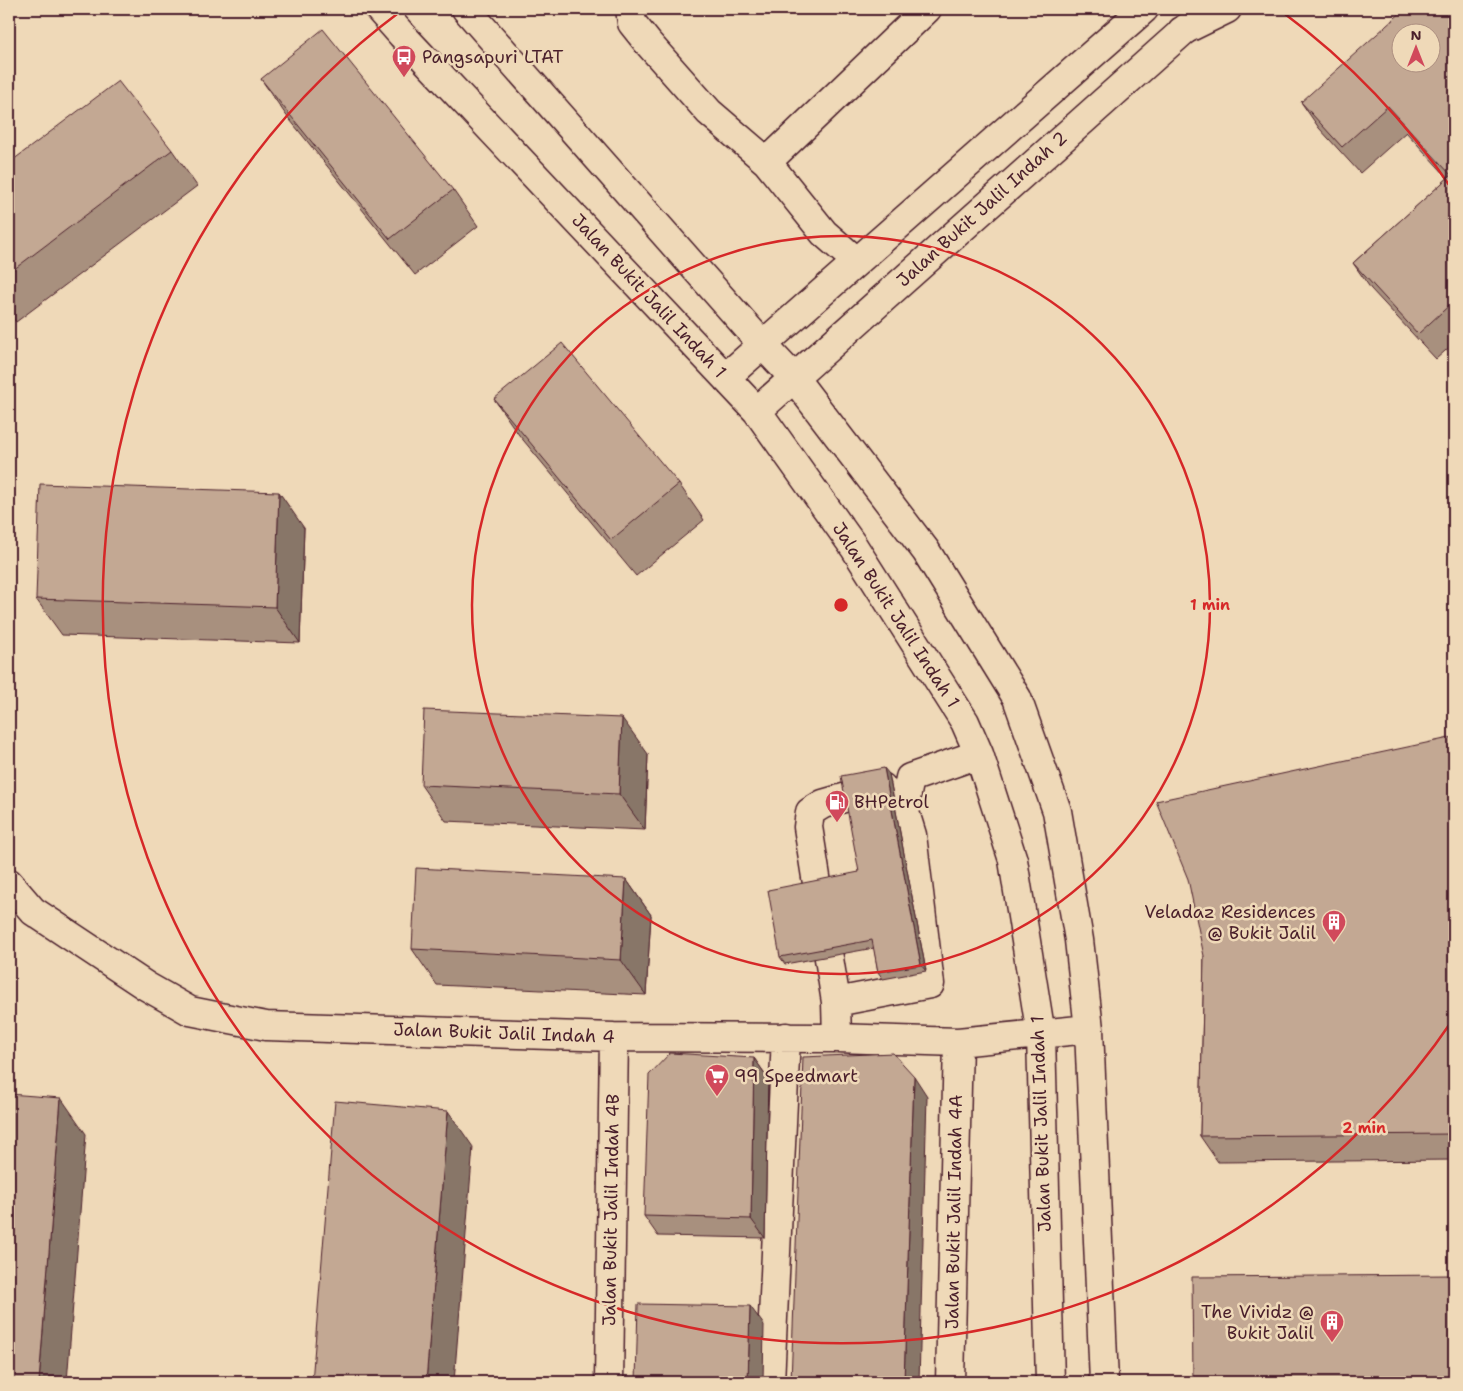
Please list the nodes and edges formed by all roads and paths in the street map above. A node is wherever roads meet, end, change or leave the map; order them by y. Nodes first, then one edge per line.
1 (379, 9) edge
2 (466, 9) edge
3 (630, 9) edge
4 (927, 9) edge
5 (1144, 9) edge
6 (1209, 9) edge
7 (1227, 9) edge
8 (1182, 31) junction
9 (767, 162) junction
10 (856, 261) junction
11 (763, 345) junction
12 (726, 377) junction
13 (794, 378) junction
14 (757, 411) junction
15 (979, 754) junction
16 (910, 778) junction
17 (9, 884) edge
18 (836, 1002) junction
19 (1089, 1029) junction
20 (1041, 1035) junction
21 (614, 1037) junction
22 (786, 1037) junction
23 (836, 1038) junction
24 (958, 1042) junction
25 (609, 1382) edge
26 (770, 1382) edge
27 (950, 1382) edge
28 (1050, 1382) edge
29 (1104, 1382) edge

1 - 12 main road, Jalan Bukit Jalil Indah 1
2 - 11 main road
3 - 9 main road
4 - 9 main road
5 - 10 main road
6 - 8 main road, Jalan Bukit Jalil Indah 2
7 - 8 main road
8 - 13 main road, Jalan Bukit Jalil Indah 2
9 - 10 main road
10 - 11 main road
11 - 12 main road
11 - 13 main road
12 - 14 main road, Jalan Bukit Jalil Indah 1
13 - 14 main road, Jalan Bukit Jalil Indah 2
13 - 19 main road
14 - 15 main road, Jalan Bukit Jalil Indah 1
15 - 16 main road
15 - 20 main road, Jalan Bukit Jalil Indah 1
16 - 18 main road
16 - 18 main road
17 - 21 main road, Jalan Bukit Jalil Indah 4
18 - 23 main road
19 - 20 main road, Jalan Bukit Jalil Indah 4
19 - 29 main road
20 - 24 main road, Jalan Bukit Jalil Indah 4
20 - 28 main road, Jalan Bukit Jalil Indah 1
21 - 22 main road, Jalan Bukit Jalil Indah 4
21 - 25 main road, Jalan Bukit Jalil Indah 4B
22 - 23 main road, Jalan Bukit Jalil Indah 4
22 - 26 main road
23 - 24 main road, Jalan Bukit Jalil Indah 4
24 - 27 main road, Jalan Bukit Jalil Indah 4A

